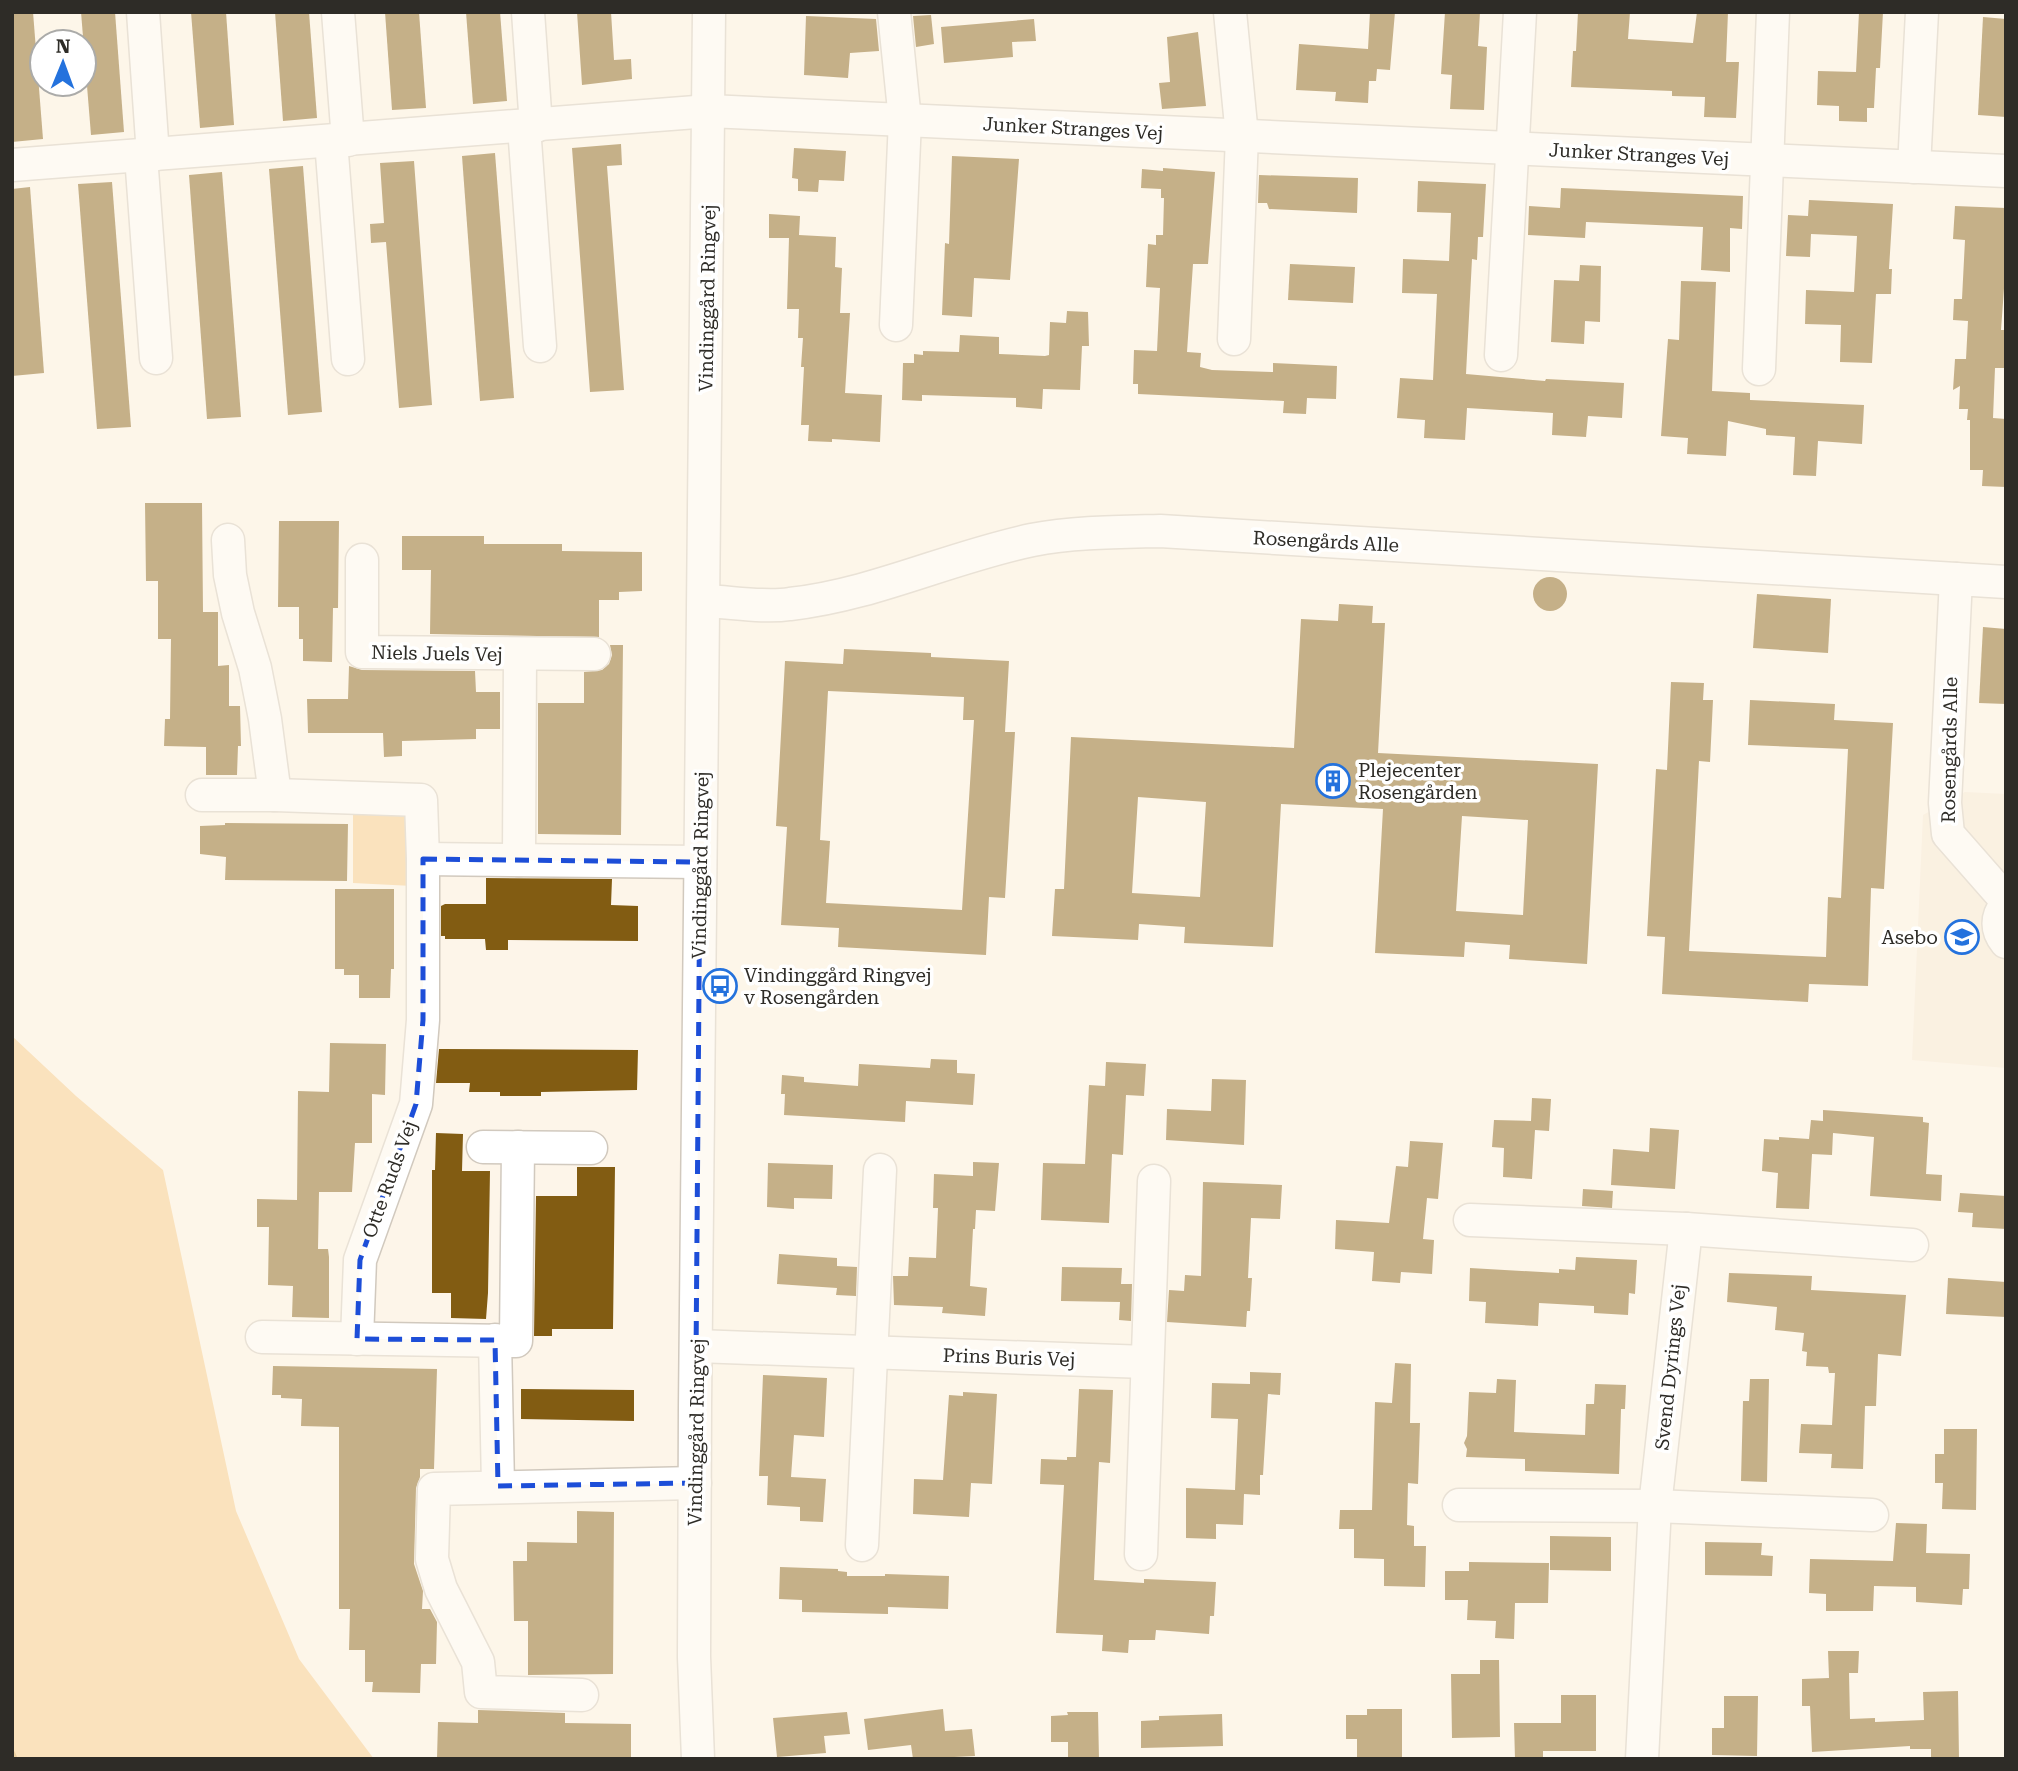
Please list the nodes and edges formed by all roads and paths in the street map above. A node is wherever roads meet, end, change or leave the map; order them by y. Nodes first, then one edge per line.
1 (143, 12) edge
2 (338, 12) edge
3 (528, 12) edge
4 (709, 12) edge
5 (894, 12) edge
6 (1230, 12) edge
7 (1520, 12) edge
8 (1773, 12) edge
9 (1922, 12) edge
10 (709, 111) junction
11 (905, 120) junction
12 (530, 126) junction
13 (1242, 136) junction
14 (340, 140) junction
15 (1512, 148) junction
16 (147, 155) junction
17 (1766, 160) junction
18 (12, 165) edge
19 (1914, 167) junction
20 (2006, 171) edge
21 (896, 325) dead end
22 (1234, 339) dead end
23 (540, 346) dead end
24 (1502, 355) dead end
25 (156, 358) dead end
26 (348, 359) dead end
27 (1759, 369) dead end
28 (228, 540) dead end
29 (362, 560) dead end
30 (1956, 579) junction
31 (2006, 582) edge
32 (705, 601) junction
33 (520, 654) junction
34 (594, 654) dead end
35 (202, 795) dead end
36 (275, 795) junction
37 (424, 859) junction
38 (519, 860) junction
39 (700, 862) junction
40 (2006, 902) edge
41 (2006, 942) edge
42 (483, 1147) dead end
43 (518, 1147) junction
44 (591, 1148) dead end
45 (880, 1170) dead end
46 (1154, 1181) dead end
47 (1470, 1220) dead end
48 (1686, 1229) junction
49 (1912, 1245) dead end
50 (262, 1337) dead end
51 (357, 1339) junction
52 (495, 1340) junction
53 (697, 1346) junction
54 (873, 1352) junction
55 (1146, 1362) junction
56 (695, 1483) junction
57 (498, 1486) junction
58 (1459, 1505) dead end
59 (1655, 1506) junction
60 (1871, 1514) dead end
61 (862, 1545) dead end
62 (1141, 1554) dead end
63 (582, 1695) dead end
64 (698, 1759) edge
65 (1642, 1759) edge

1 - 16 street
2 - 14 street
3 - 12 street
4 - 10 street, Vindinggård Ringvej
5 - 11 street
6 - 13 street
7 - 15 street
8 - 17 street
9 - 19 street
10 - 11 street, Junker Stranges Vej
10 - 12 street, Junker Stranges Vej
10 - 32 street, Vindinggård Ringvej
11 - 13 street, Junker Stranges Vej
11 - 21 street
12 - 14 street, Junker Stranges Vej
12 - 23 street
13 - 15 street, Junker Stranges Vej
13 - 22 street
14 - 16 street, Junker Stranges Vej
14 - 26 street
15 - 17 street, Junker Stranges Vej
15 - 24 street
16 - 18 street, Junker Stranges Vej
16 - 25 street
17 - 19 street, Junker Stranges Vej
17 - 27 street
19 - 20 street, Junker Stranges Vej
28 - 36 street
29 - 33 street, Niels Juels Vej
30 - 31 street, Rosengårds Alle
30 - 32 street, Rosengårds Alle
30 - 40 street, Rosengårds Alle
32 - 39 street, Vindinggård Ringvej
33 - 34 street, Niels Juels Vej
33 - 38 street, Niels Juels Vej
35 - 36 street
36 - 37 street
37 - 38 street
37 - 51 street, Otte Ruds Vej
38 - 39 street
39 - 53 street, Vindinggård Ringvej
40 - 41 street, Rosengårds Alle
42 - 43 street
43 - 44 street
43 - 52 street
45 - 54 street
46 - 55 street
47 - 48 street
48 - 49 street
48 - 59 street, Svend Dyrings Vej
50 - 51 street
51 - 52 street
52 - 57 street
53 - 54 street, Prins Buris Vej
53 - 56 street, Vindinggård Ringvej
54 - 55 street, Prins Buris Vej
54 - 61 street
55 - 62 street
56 - 57 street
56 - 64 street, Vindinggård Ringvej
57 - 63 street
58 - 59 street
59 - 60 street
59 - 65 street, Svend Dyrings Vej

